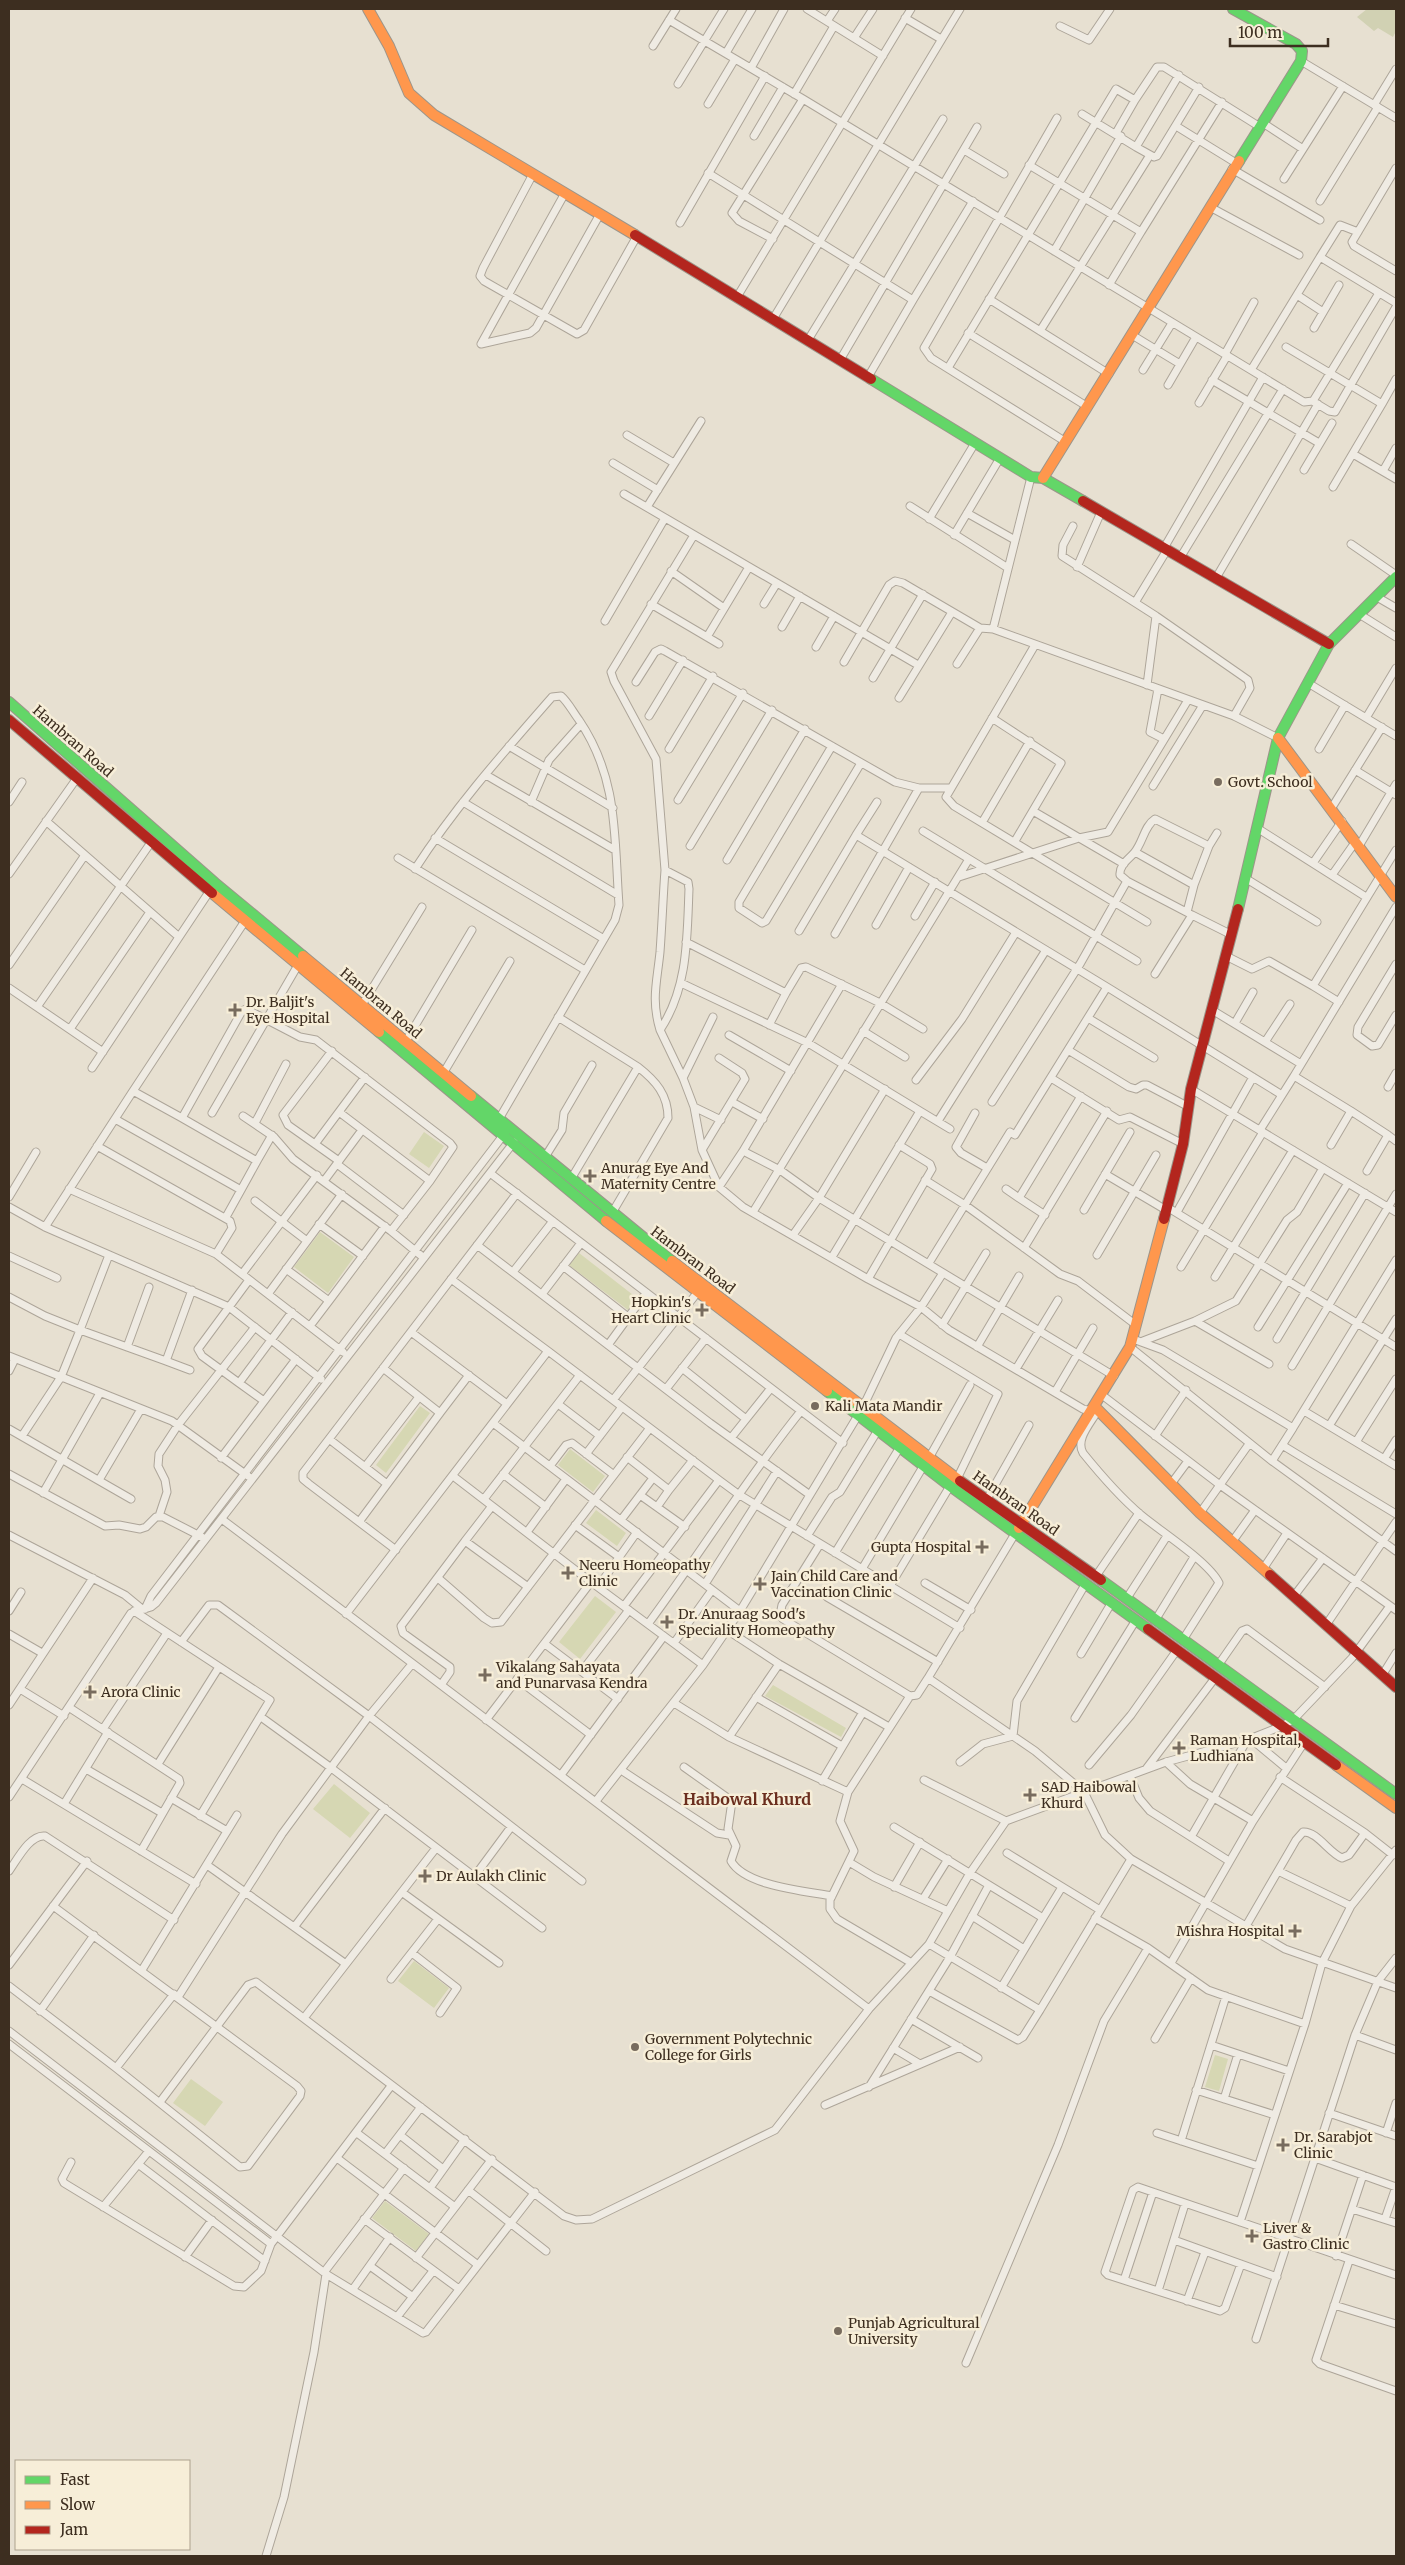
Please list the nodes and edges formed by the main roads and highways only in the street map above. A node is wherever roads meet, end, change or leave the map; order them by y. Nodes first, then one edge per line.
1 (368, 9) edge
2 (1233, 9) edge
3 (1042, 478) junction
4 (1396, 576) edge
5 (1329, 644) junction
6 (9, 702) edge
7 (9, 720) edge
8 (1278, 738) junction
9 (213, 888) junction
10 (1396, 897) edge
11 (286, 948) junction
12 (861, 1411) junction
13 (1092, 1413) junction
14 (927, 1462) junction
15 (954, 1482) junction
16 (1019, 1528) junction
17 (1396, 1687) edge
18 (1396, 1794) edge
19 (1396, 1808) edge

1 - 3 main road
2 - 3 main road
3 - 5 main road
4 - 5 main road
5 - 8 main road
6 - 9 main road, Hambran Road
7 - 9 main road, Hambran Road
8 - 10 main road
8 - 13 main road
9 - 11 main road, Hambran Road
9 - 11 main road, Hambran Road
11 - 12 main road, Hambran Road
11 - 12 main road, Hambran Road
12 - 14 main road, Hambran Road
12 - 14 main road, Hambran Road
13 - 16 main road
13 - 17 main road
14 - 15 main road, Hambran Road
15 - 16 main road, Hambran Road
15 - 16 main road, Hambran Road
16 - 18 main road, Hambran Road
16 - 19 main road, Hambran Road

